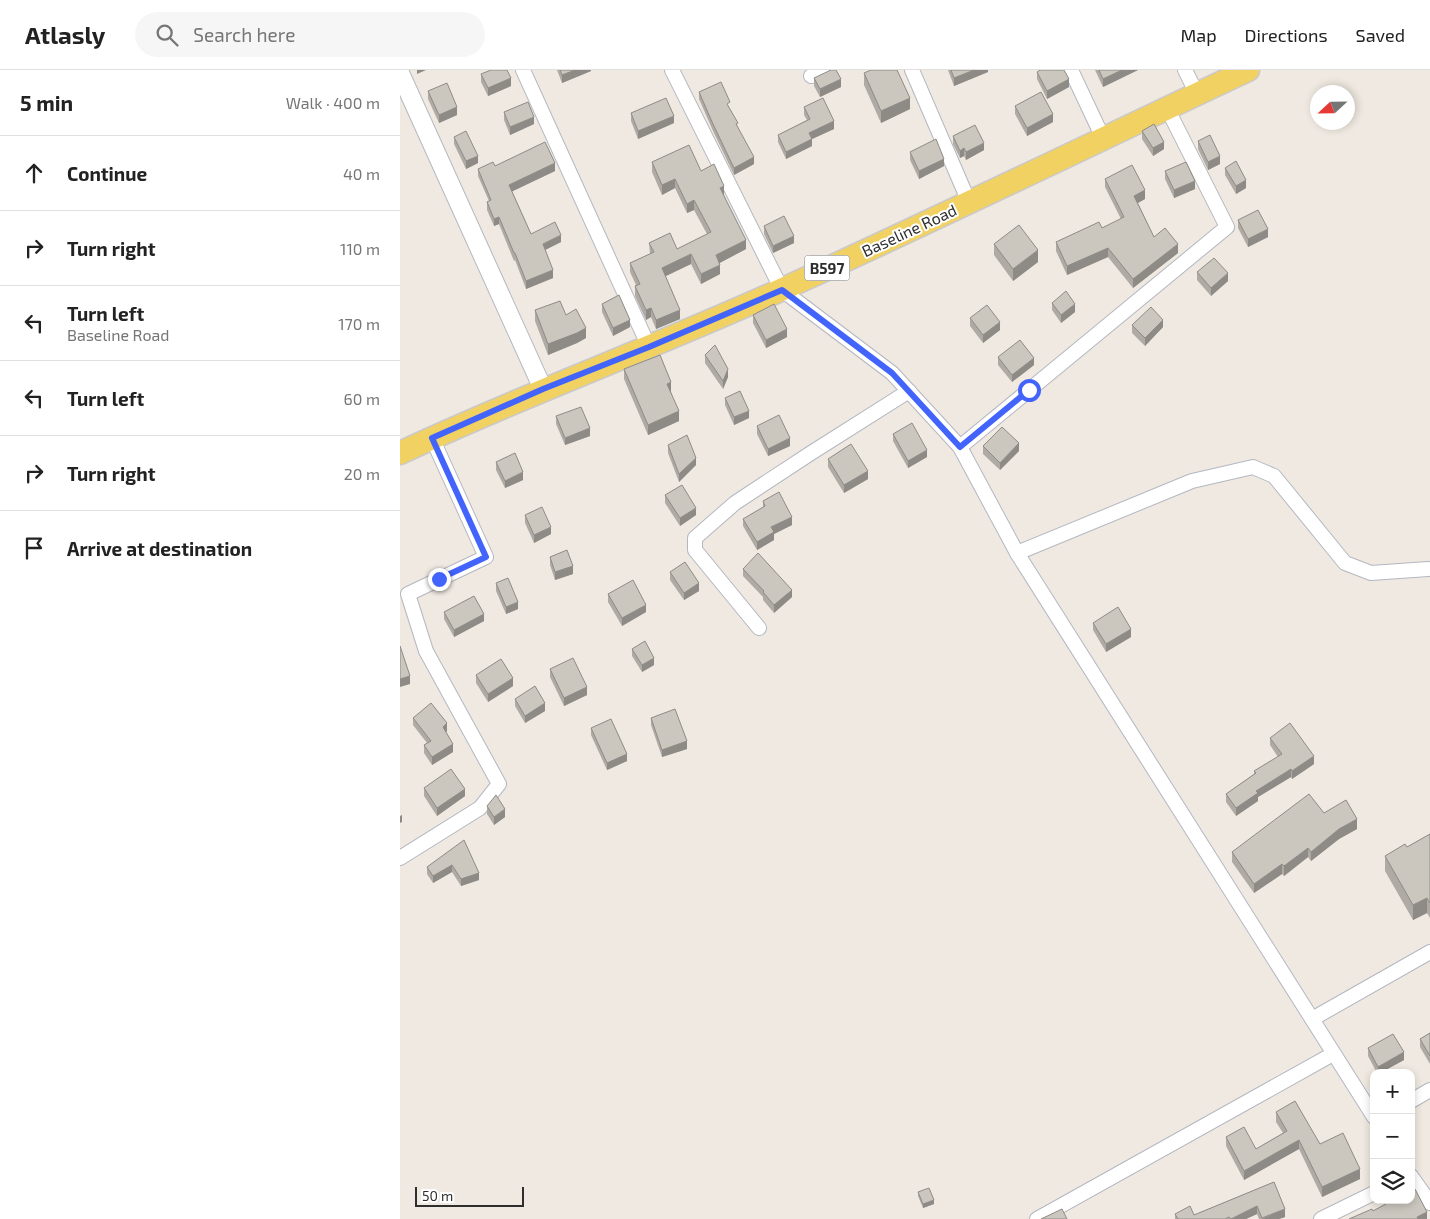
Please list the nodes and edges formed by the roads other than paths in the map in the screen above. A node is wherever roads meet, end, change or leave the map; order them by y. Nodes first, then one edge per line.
1 (523, 70) edge
2 (672, 70) edge
3 (912, 70) edge
4 (1071, 70) edge
5 (1185, 70) edge
6 (1248, 70) edge
7 (400, 73) edge
8 (1197, 94) junction
9 (1167, 108) junction
10 (1103, 138) junction
11 (969, 202) junction
12 (782, 290) junction
13 (649, 347) junction
14 (543, 389) junction
15 (909, 391) junction
16 (432, 438) junction
17 (960, 447) junction
18 (400, 453) edge
19 (1017, 553) junction
20 (1428, 569) dead end
21 (760, 628) dead end
22 (400, 858) edge
23 (1430, 952) edge
24 (1312, 1019) junction
25 (1333, 1054) junction
26 (1430, 1090) edge
27 (1415, 1099) edge
28 (1372, 1114) edge
29 (1415, 1182) edge
30 (1370, 1195) edge
31 (1430, 1203) edge
32 (1037, 1219) edge
33 (1320, 1219) edge

1 - 13 street
2 - 12 street
3 - 11 street
4 - 10 street
5 - 8 street
6 - 8 main road, Baseline Road / B597
7 - 14 street
8 - 9 main road, Baseline Road / B597
9 - 10 main road, Baseline Road / B597
9 - 17 street
10 - 11 main road, Baseline Road / B597
11 - 12 main road, Baseline Road / B597
12 - 13 main road, Baseline Road / B597
12 - 15 street
13 - 14 main road, Baseline Road / B597
14 - 16 main road, Baseline Road / B597
15 - 17 street
15 - 21 street
16 - 18 main road, Baseline Road / B597
16 - 22 street
17 - 19 street
19 - 20 street
19 - 24 street
23 - 24 street
24 - 25 street
25 - 28 street
25 - 32 street
26 - 27 street
29 - 31 street
30 - 33 street

